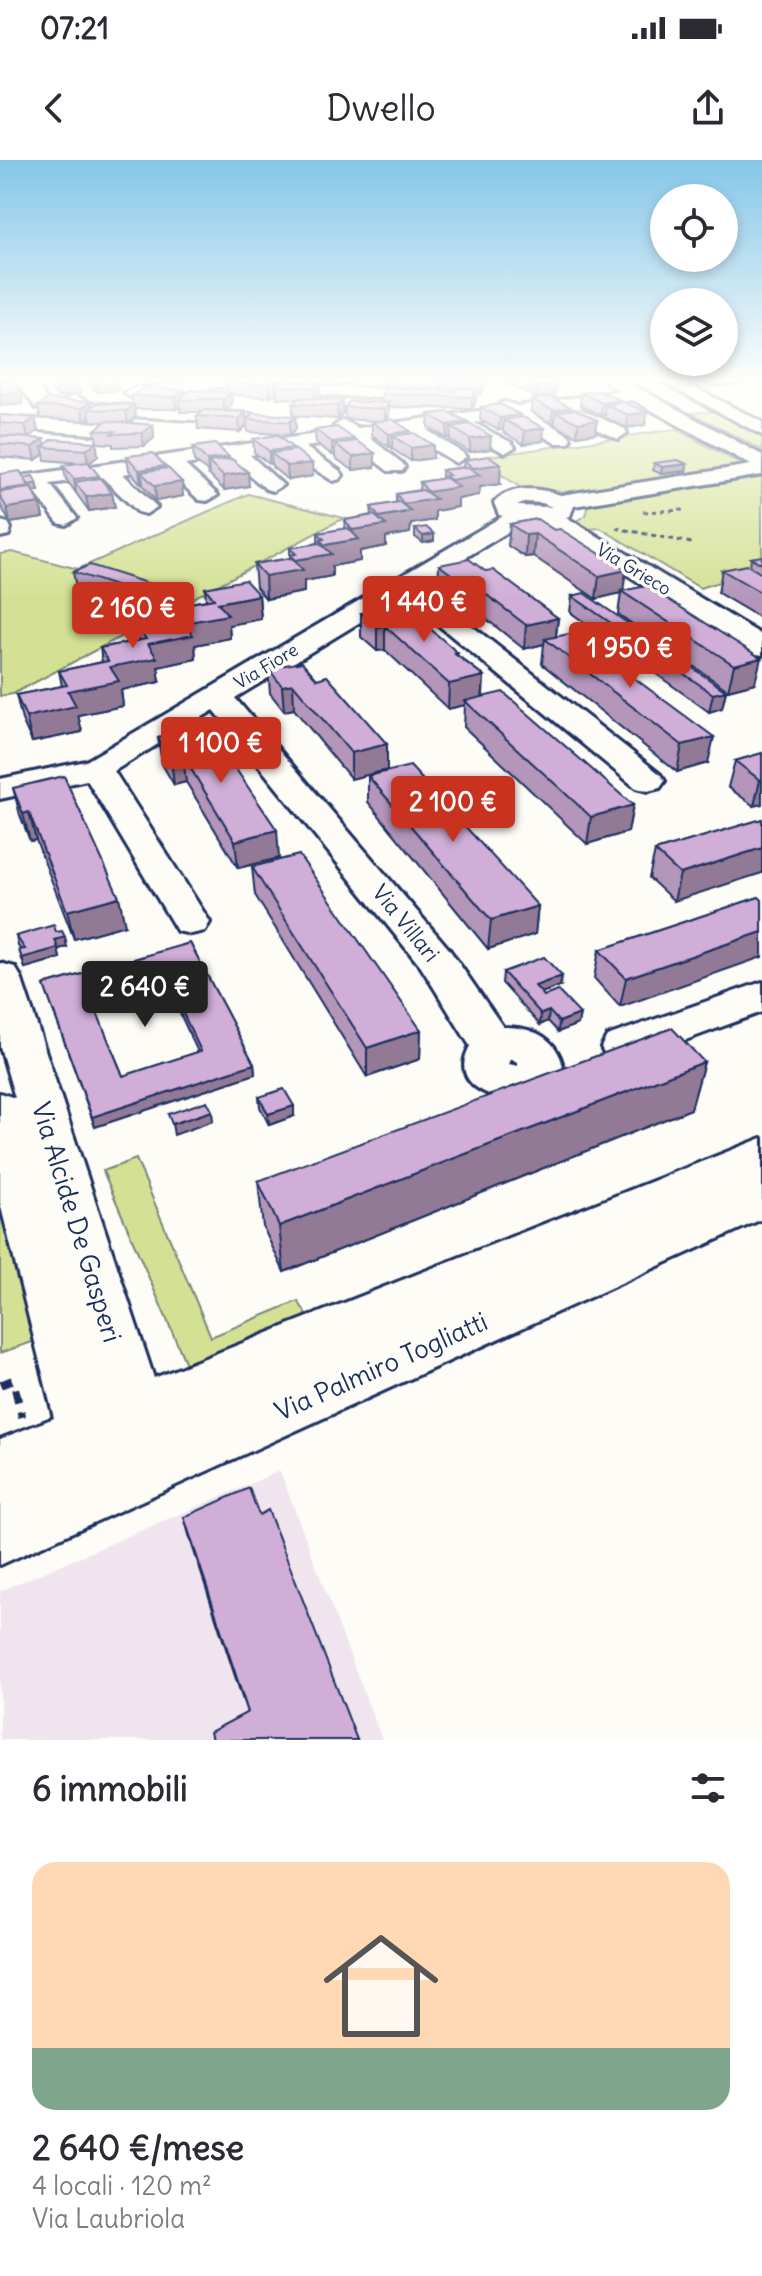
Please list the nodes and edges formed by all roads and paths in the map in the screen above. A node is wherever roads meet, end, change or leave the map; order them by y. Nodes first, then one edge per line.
1 (234, 452) joint
2 (299, 452) edge
3 (377, 452) edge
4 (448, 452) edge
5 (737, 452) edge
6 (456, 457) dead end
7 (105, 460) junction
8 (163, 462) junction
9 (0, 464) edge
10 (762, 466) edge
11 (395, 467) dead end
12 (333, 475) dead end
13 (43, 479) junction
14 (0, 485) edge
15 (273, 485) dead end
16 (207, 495) dead end
17 (146, 507) dead end
18 (547, 511) junction
19 (66, 518) dead end
20 (692, 543) dead end
21 (403, 584) junction
22 (762, 647) edge
23 (217, 695) junction
24 (96, 768) junction
25 (648, 781) dead end
26 (0, 789) edge
27 (191, 922) dead end
28 (0, 977) edge
29 (762, 996) edge
30 (0, 1111) edge
31 (762, 1157) edge
32 (762, 1196) edge
33 (137, 1411) junction
34 (88, 1432) junction
35 (0, 1470) edge
36 (128, 1479) junction
37 (0, 1533) edge

1 - 8 street
1 - 15 street
2 - 12 street
3 - 11 street
4 - 6 street
5 - 10 street
7 - 8 street
7 - 13 street
7 - 17 street
8 - 16 street
9 - 13 street
10 - 18 street, Via Fiore
13 - 14 street
13 - 19 street
18 - 20 path
18 - 21 street, Via Fiore
18 - 22 street, Via Grieco
21 - 23 street, Via Fiore
21 - 25 street
23 - 24 street, Via Fiore
23 - 29 street, Via Villari
24 - 26 street, Via Fiore
24 - 27 street
28 - 33 street, Via Alcide De Gasperi
30 - 34 street, Via Alcide De Gasperi
31 - 33 street, Via Palmiro Togliatti
32 - 36 street, Via Palmiro Togliatti
33 - 34 street, Via Palmiro Togliatti
33 - 36 street, Via Alcide De Gasperi
34 - 35 street, Via Palmiro Togliatti
34 - 36 street, Via Alcide De Gasperi
36 - 37 street, Via Palmiro Togliatti

